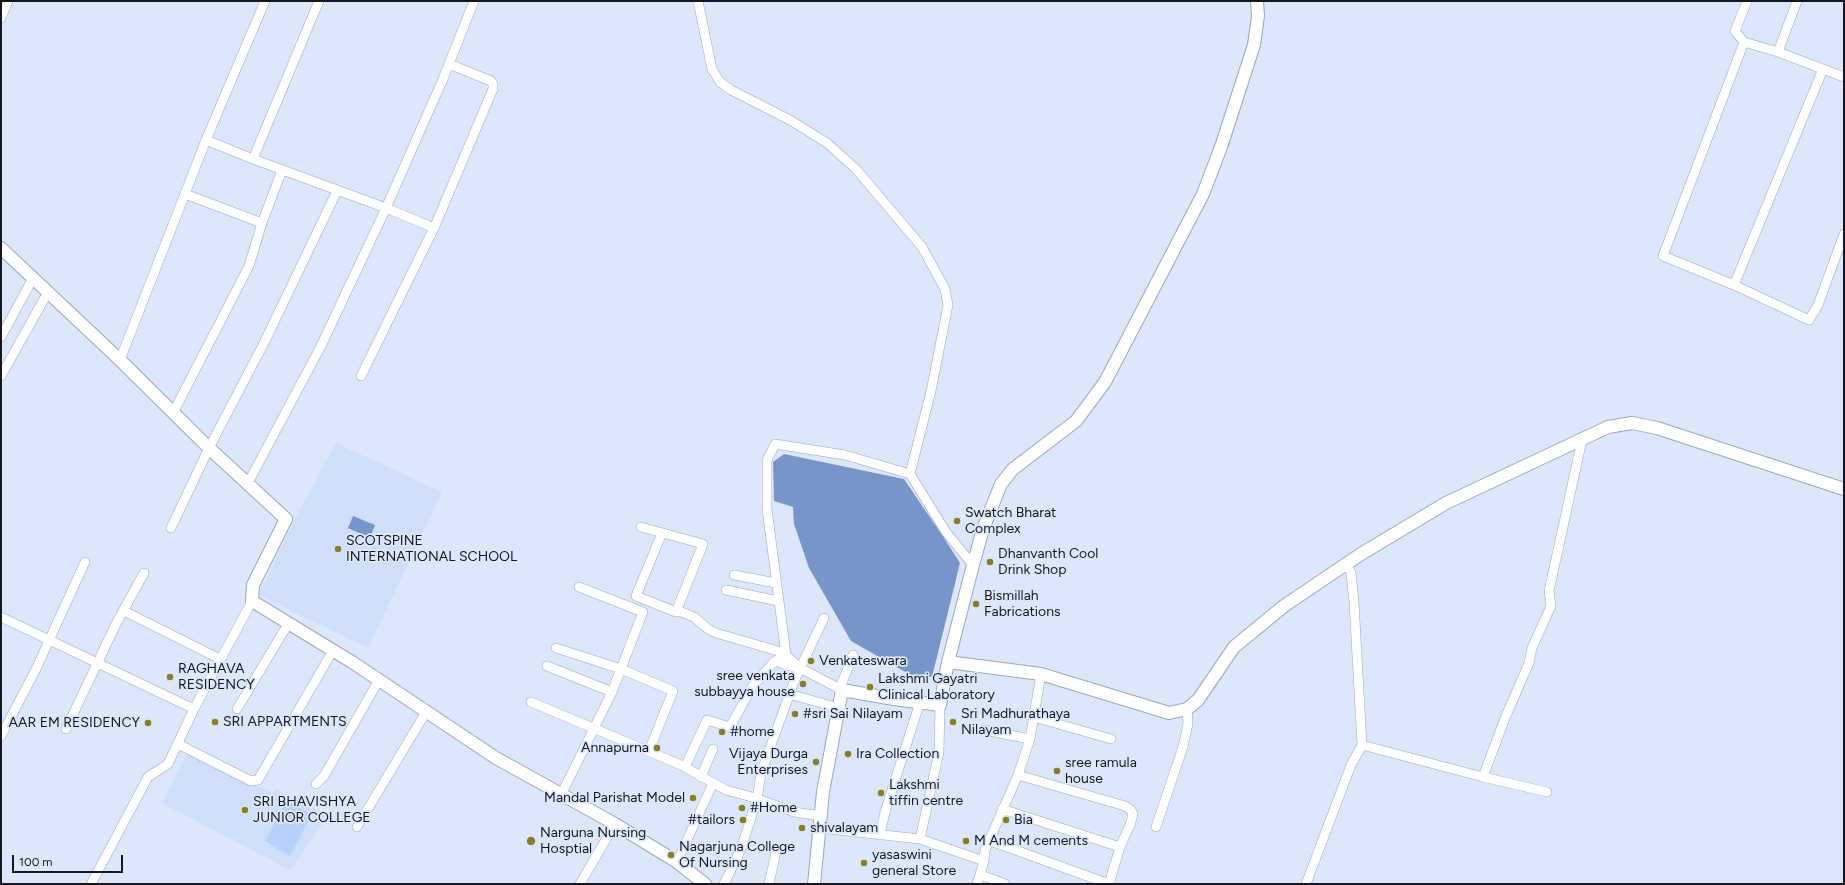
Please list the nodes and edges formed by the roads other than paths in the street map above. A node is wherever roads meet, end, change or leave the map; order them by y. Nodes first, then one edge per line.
1 (8, 1) edge
2 (265, 1) edge
3 (319, 1) edge
4 (474, 1) edge
5 (698, 1) edge
6 (1257, 1) edge
7 (1747, 1) edge
8 (1797, 1) edge
9 (1, 18) edge
10 (1744, 42) junction
11 (1778, 52) junction
12 (449, 64) junction
13 (1823, 69) junction
14 (1844, 77) edge
15 (206, 140) junction
16 (253, 159) junction
17 (282, 170) junction
18 (337, 191) junction
19 (185, 194) junction
20 (386, 208) junction
21 (262, 223) junction
22 (434, 228) junction
23 (1844, 234) edge
24 (1, 248) edge
25 (34, 278) junction
26 (1734, 285) junction
27 (48, 292) junction
28 (1, 337) edge
29 (120, 360) junction
30 (1, 376) edge
31 (361, 376) dead end
32 (173, 412) junction
33 (1582, 440) junction
34 (208, 448) junction
35 (910, 474) junction
36 (248, 483) junction
37 (1844, 489) edge
38 (641, 527) dead end
39 (171, 528) dead end
40 (662, 533) junction
41 (85, 562) dead end
42 (1347, 564) junction
43 (973, 565) junction
44 (144, 573) dead end
45 (734, 575) dead end
46 (776, 583) junction
47 (580, 587) dead end
48 (726, 590) dead end
49 (252, 601) junction
50 (647, 601) junction
51 (778, 601) junction
52 (676, 610) junction
53 (124, 611) junction
54 (643, 612) junction
55 (824, 618) dead end
56 (2, 620) edge
57 (288, 624) junction
58 (49, 638) junction
59 (556, 648) dead end
60 (332, 652) junction
61 (853, 654) dead end
62 (781, 657) junction
63 (220, 660) junction
64 (99, 662) junction
65 (948, 662) junction
66 (547, 666) dead end
67 (798, 667) junction
68 (621, 669) junction
69 (1041, 674) junction
70 (379, 680) junction
71 (841, 689) junction
72 (612, 692) junction
73 (789, 694) junction
74 (531, 702) dead end
75 (920, 702) junction
76 (940, 705) junction
77 (839, 708) junction
78 (194, 709) junction
79 (237, 709) dead end
80 (1187, 709) junction
81 (426, 712) junction
82 (1034, 718) junction
83 (66, 729) dead end
84 (595, 729) junction
85 (984, 730) dead end
86 (1, 736) edge
87 (1030, 739) junction
88 (1111, 740) dead end
89 (178, 744) junction
90 (1362, 745) junction
91 (713, 749) dead end
92 (649, 751) junction
93 (685, 767) junction
94 (1018, 775) junction
95 (701, 777) junction
96 (1484, 777) junction
97 (713, 783) junction
98 (316, 784) dead end
99 (1547, 792) dead end
100 (561, 795) junction
101 (757, 799) junction
102 (1002, 809) junction
103 (821, 822) junction
104 (615, 824) junction
105 (357, 827) dead end
106 (1156, 827) dead end
107 (880, 834) junction
108 (920, 839) junction
109 (988, 840) junction
110 (1120, 847) junction
111 (776, 852) dead end
112 (984, 861) junction
113 (677, 862) junction
114 (981, 875) junction
115 (91, 884) edge
116 (580, 884) edge
117 (705, 884) edge
118 (724, 884) edge
119 (768, 884) edge
120 (814, 884) edge
121 (977, 884) edge
122 (1005, 884) edge
123 (1109, 884) edge
124 (1306, 884) edge

1 - 9 street
2 - 15 street
3 - 16 street
4 - 12 street
5 - 35 street
6 - 43 street
7 - 10 street
8 - 11 street
10 - 11 street
10 - 26 street
11 - 13 street
12 - 20 street
12 - 22 street
13 - 14 street
13 - 26 street
15 - 16 street
15 - 19 street
16 - 17 street
17 - 18 street
17 - 21 street
18 - 20 street
18 - 34 street
19 - 21 street
19 - 29 street
20 - 22 street
20 - 36 street
21 - 32 street
22 - 31 street
23 - 26 street
24 - 25 street
25 - 27 street
25 - 28 street
27 - 29 street
27 - 30 street
29 - 32 street
32 - 34 street
33 - 37 street
33 - 42 street
33 - 96 street
34 - 36 street
34 - 39 street
35 - 43 street
35 - 46 street
36 - 49 street
38 - 40 street
40 - 50 street
40 - 52 street
41 - 58 street
42 - 80 street
42 - 90 street
43 - 65 street
44 - 53 street
45 - 46 street
46 - 51 street
47 - 54 street
48 - 51 street
49 - 57 street
49 - 63 street
50 - 52 street
50 - 54 street
51 - 62 street
52 - 62 street
53 - 63 street
53 - 64 street
54 - 68 street
55 - 67 street
56 - 58 street
57 - 60 street
57 - 79 street
58 - 64 street
58 - 86 street
59 - 68 street
60 - 70 street
60 - 89 street
61 - 71 street
62 - 67 street
62 - 93 street
63 - 78 street
64 - 78 street
64 - 83 street
65 - 69 street
65 - 76 street
66 - 72 street
67 - 71 street
67 - 73 street
68 - 72 street
68 - 92 street
69 - 80 street
69 - 82 street
70 - 81 street
70 - 98 street
71 - 75 street
71 - 77 street
72 - 84 street
73 - 77 street
73 - 101 street
74 - 84 street
75 - 76 street
75 - 107 street
76 - 108 street
77 - 103 street
78 - 89 street
80 - 106 street
81 - 100 street
81 - 105 street
82 - 87 street
82 - 88 street
84 - 92 street
84 - 100 street
85 - 87 street
87 - 94 street
89 - 115 street
90 - 96 street
90 - 124 street
91 - 95 street
92 - 93 street
93 - 95 street
94 - 102 street
94 - 110 street
95 - 97 street
96 - 99 street
97 - 101 street
97 - 113 street
100 - 104 street
101 - 103 street
101 - 118 street
102 - 109 street
102 - 110 street
103 - 107 street
103 - 120 street
104 - 113 street
104 - 116 street
107 - 108 street
108 - 112 street
109 - 112 street
109 - 123 street
110 - 123 street
111 - 119 street
112 - 114 street
113 - 117 street
114 - 121 street
114 - 122 street

